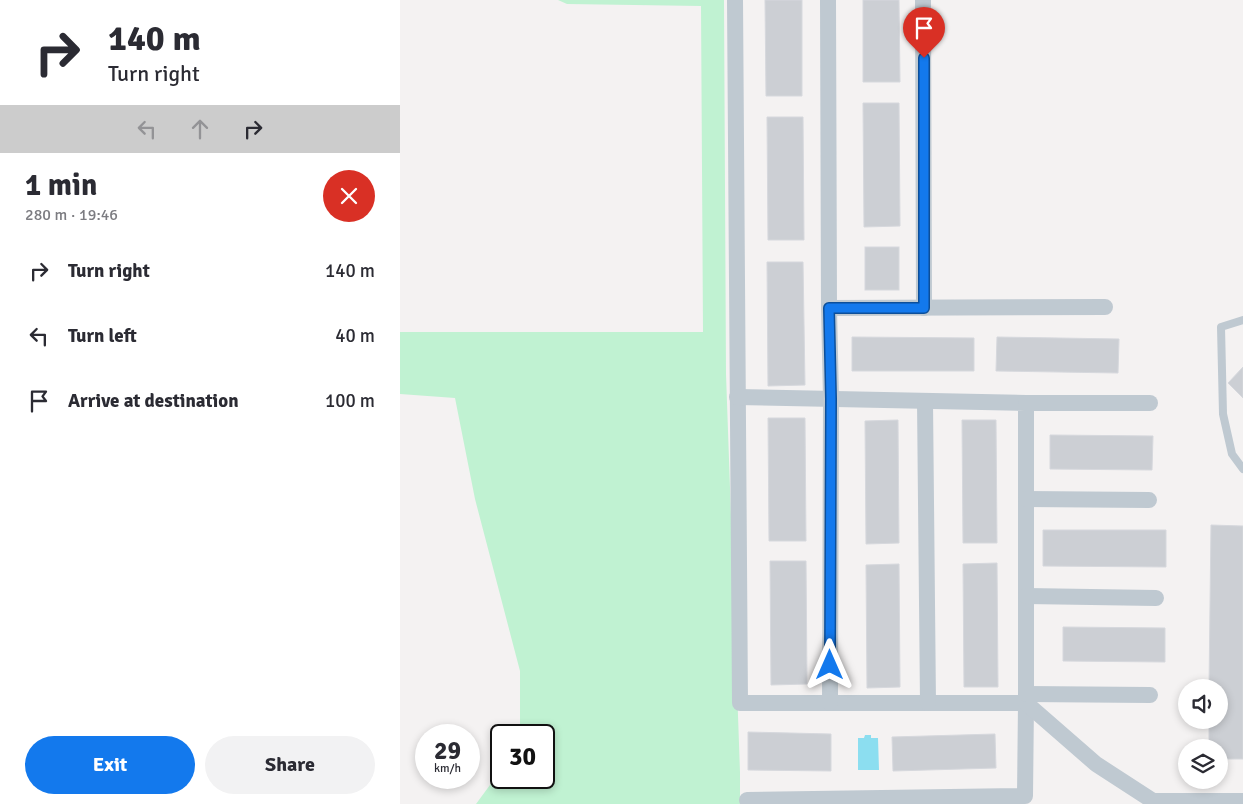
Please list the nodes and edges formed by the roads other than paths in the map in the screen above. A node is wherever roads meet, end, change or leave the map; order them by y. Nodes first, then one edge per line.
1 (735, 0) edge
2 (828, 0) edge
3 (923, 0) edge
4 (1106, 307) dead end
5 (829, 308) junction
6 (924, 308) junction
7 (1243, 320) edge
8 (737, 397) junction
9 (831, 399) junction
10 (925, 401) junction
11 (1026, 402) junction
12 (1150, 403) dead end
13 (1243, 469) edge
14 (1026, 498) junction
15 (1149, 500) dead end
16 (1026, 596) junction
17 (1156, 598) dead end
18 (1150, 695) dead end
19 (1026, 698) junction
20 (830, 703) junction
21 (928, 703) junction
22 (747, 800) dead end
23 (1243, 801) edge
24 (1201, 802) edge

1 - 8 street
2 - 5 street
3 - 6 street
4 - 6 street
5 - 6 street
5 - 9 street
7 - 13 lane
8 - 9 street
8 - 20 street
9 - 10 street
9 - 20 street
10 - 11 street
10 - 21 street
11 - 12 street
11 - 14 street
14 - 15 street
14 - 16 street
16 - 17 street
16 - 19 street
18 - 19 street
19 - 21 street
19 - 22 street
19 - 24 street
20 - 21 street
23 - 24 street

